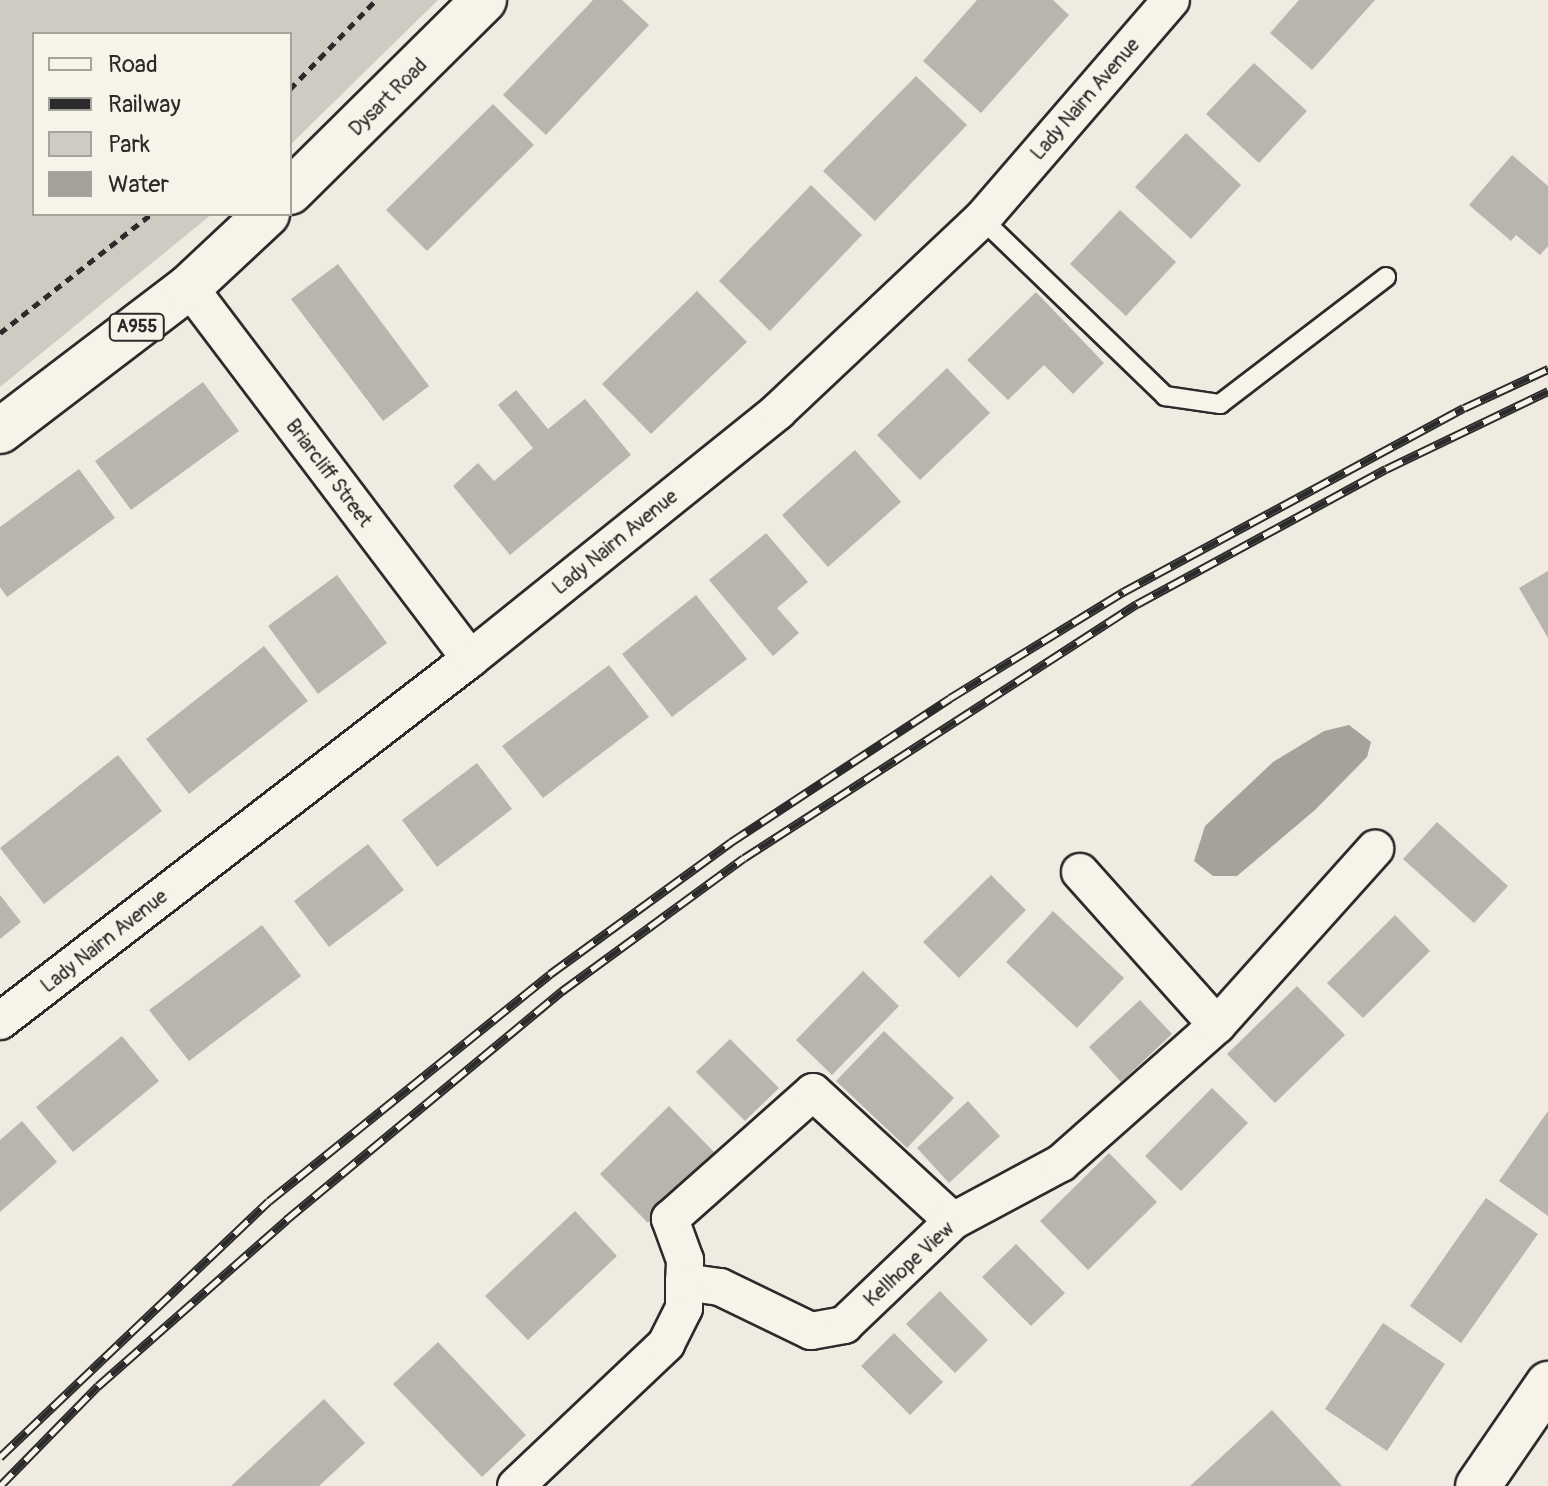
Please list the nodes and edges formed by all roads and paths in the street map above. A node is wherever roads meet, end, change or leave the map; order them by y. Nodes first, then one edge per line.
1 (376, 0) edge
2 (484, 0) edge
3 (1171, 0) edge
4 (292, 87) edge
5 (292, 190) edge
6 (148, 216) edge
7 (265, 216) edge
8 (982, 219) junction
9 (1386, 277) dead end
10 (189, 287) junction
11 (0, 333) edge
12 (0, 431) edge
13 (470, 659) junction
14 (1375, 849) dead end
15 (1080, 872) dead end
16 (0, 1021) edge
17 (1217, 1025) junction
18 (953, 1221) junction
19 (684, 1282) junction
20 (1548, 1384) edge
21 (516, 1486) edge
22 (1478, 1486) edge

1 - 4 path
2 - 5 main road, Dysart Road
3 - 8 street, Lady Nairn Avenue
6 - 11 path
7 - 10 main road, A955
8 - 9 lane
8 - 13 street, Lady Nairn Avenue
10 - 12 main road, A955
10 - 13 street, Briarcliff Street
13 - 16 street, Lady Nairn Avenue
14 - 17 street, Kellhope View
15 - 17 street
17 - 18 street, Kellhope View
18 - 19 street, Kellhope View
18 - 19 street
19 - 21 street
20 - 22 main road

